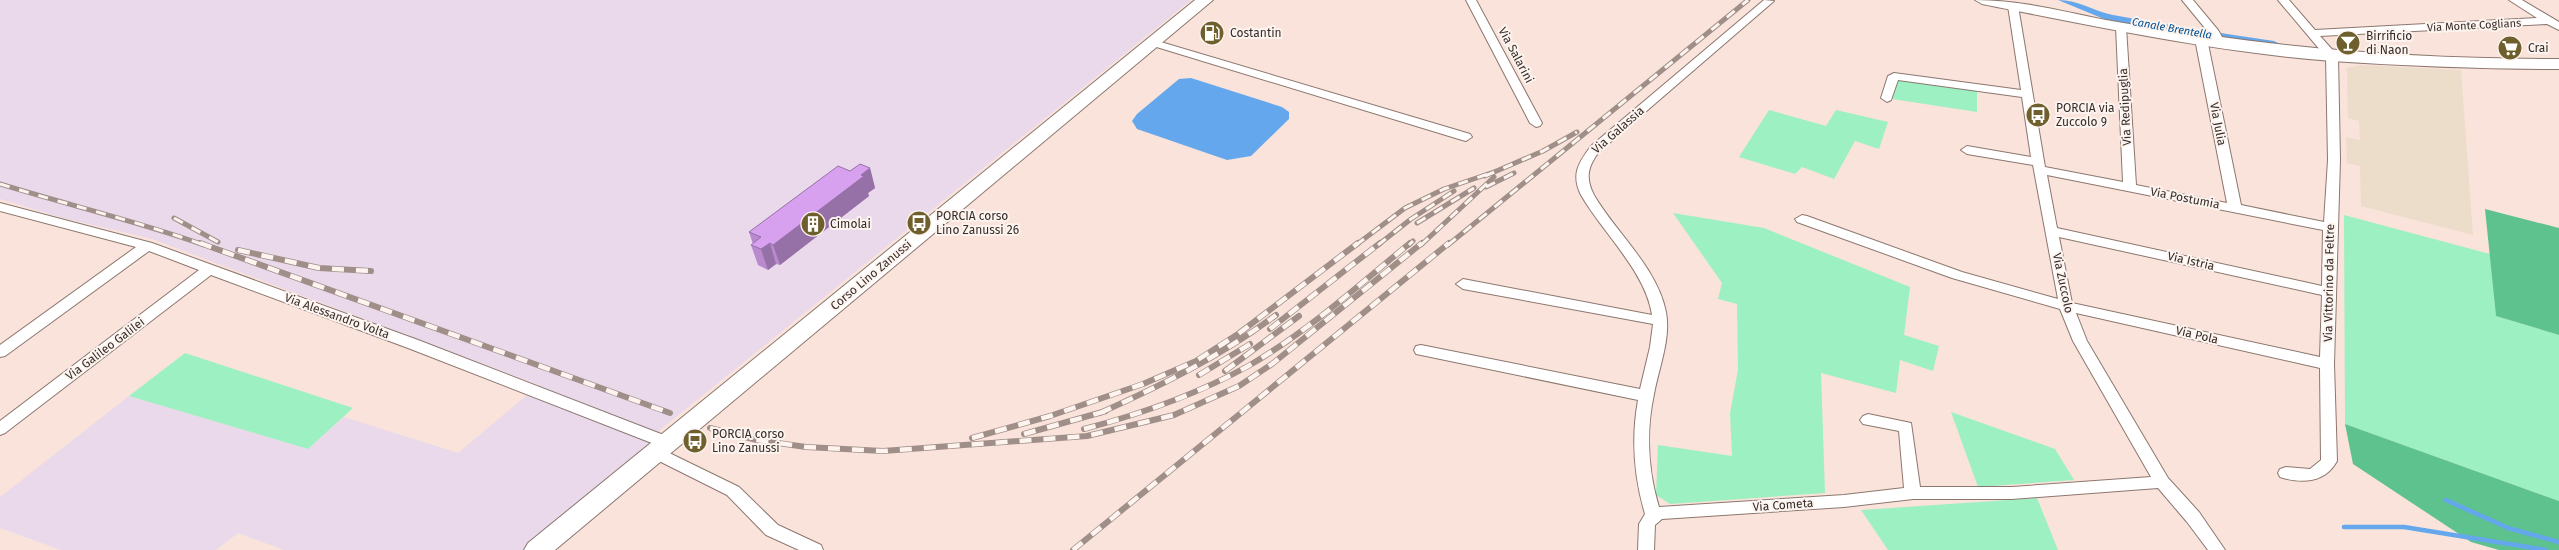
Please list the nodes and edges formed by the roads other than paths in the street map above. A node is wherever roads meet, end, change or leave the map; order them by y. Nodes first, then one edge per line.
1 (1205, 0) edge
2 (1471, 0) edge
3 (1982, 0) edge
4 (2187, 0) edge
5 (2283, 0) edge
6 (2514, 0) edge
7 (1769, 1) edge
8 (2004, 3) edge
9 (2546, 21) junction
10 (2121, 27) junction
11 (2559, 27) edge
12 (2313, 33) junction
13 (2213, 38) junction
14 (1154, 43) junction
15 (2332, 56) junction
16 (2559, 64) edge
17 (2027, 94) junction
18 (1887, 98) dead end
19 (1536, 124) dead end
20 (1466, 137) dead end
21 (1967, 150) dead end
22 (2040, 166) junction
23 (2130, 187) junction
24 (0, 207) edge
25 (2235, 208) junction
26 (1802, 219) dead end
27 (2330, 227) junction
28 (2052, 231) junction
29 (147, 246) junction
30 (210, 269) junction
31 (1463, 284) dead end
32 (2328, 292) junction
33 (2066, 306) junction
34 (1660, 321) junction
35 (1421, 350) dead end
36 (0, 352) edge
37 (2327, 364) junction
38 (1645, 396) junction
39 (1868, 420) dead end
40 (0, 429) edge
41 (662, 448) junction
42 (2286, 473) dead end
43 (2162, 482) junction
44 (1913, 493) junction
45 (1653, 515) junction
46 (537, 550) edge
47 (815, 550) edge
48 (1646, 550) edge
49 (2217, 550) edge

1 - 14 main road, Corso Lino Zanussi
2 - 19 street, Via Salarini
3 - 8 main road
4 - 13 street
5 - 12 street
6 - 9 street
7 - 34 street, Via Galassia
8 - 10 main road
8 - 17 street, Via Zuccolo
9 - 11 street
9 - 12 street, Via Monte Coglians
10 - 13 main road
10 - 23 street, Via Redipuglia
12 - 15 street
13 - 15 main road
13 - 25 street, Via Julia
14 - 20 street
14 - 41 main road, Corso Lino Zanussi
15 - 16 main road
15 - 27 street, Via Vittorino da Feltre
17 - 18 street
17 - 22 street, Via Zuccolo
21 - 22 street, Via Postumia
22 - 23 street, Via Postumia
22 - 28 street, Via Zuccolo
23 - 25 street, Via Postumia
24 - 29 street, Via Alessandro Volta
25 - 27 street, Via Postumia
26 - 33 street, Via Pola
27 - 32 street, Via Vittorino da Feltre
28 - 32 street, Via Istria
28 - 33 street, Via Zuccolo
29 - 30 street, Via Alessandro Volta
29 - 36 street
30 - 40 street, Via Galileo Galilei
30 - 41 street, Via Alessandro Volta
31 - 34 street
32 - 37 street, Via Vittorino da Feltre
33 - 37 street, Via Pola
33 - 43 street, Via Zuccolo
34 - 38 street, Via Galassia
35 - 38 street
37 - 42 street, Via Vittorino da Feltre
38 - 45 street, Via Galassia
39 - 44 street
41 - 46 main road, Corso Lino Zanussi
41 - 47 street, Via Alessandro Volta
43 - 44 street, Via Cometa
43 - 49 street, Via Zuccolo
44 - 45 street, Via Cometa
45 - 48 street

